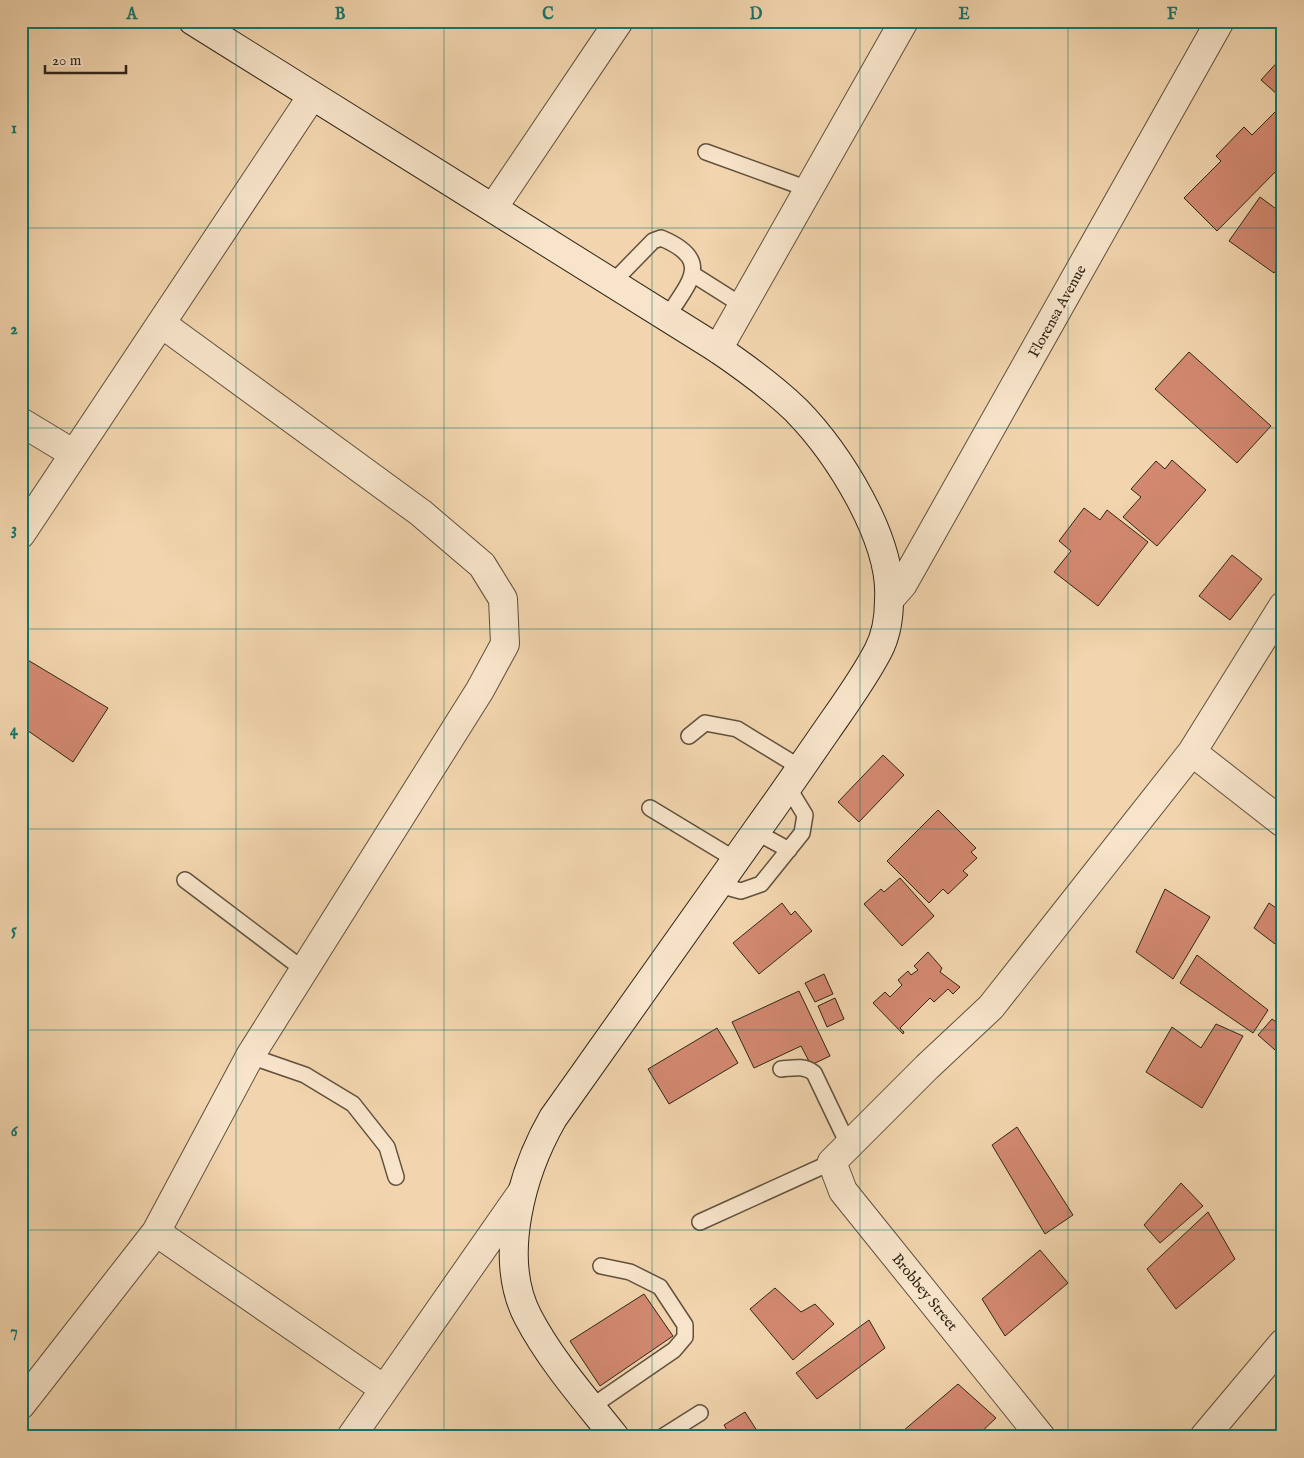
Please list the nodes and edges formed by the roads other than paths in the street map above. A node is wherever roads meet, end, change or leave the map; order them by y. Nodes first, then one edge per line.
1 (194, 21) edge
2 (619, 21) edge
3 (904, 21) edge
4 (1220, 21) edge
5 (312, 96) junction
6 (706, 152) dead end
7 (808, 189) junction
8 (493, 208) junction
9 (694, 275) junction
10 (612, 283) junction
11 (743, 306) junction
12 (667, 317) junction
13 (162, 324) junction
14 (718, 349) junction
15 (21, 422) edge
16 (74, 454) junction
17 (21, 534) edge
18 (890, 599) junction
19 (1283, 606) edge
20 (689, 736) dead end
21 (1192, 752) junction
22 (794, 777) junction
23 (650, 808) dead end
24 (1283, 824) edge
25 (756, 832) junction
26 (789, 850) junction
27 (736, 860) junction
28 (185, 880) dead end
29 (719, 884) junction
30 (304, 970) junction
31 (250, 1056) junction
32 (781, 1069) dead end
33 (840, 1153) junction
34 (396, 1177) dead end
35 (522, 1192) junction
36 (700, 1222) dead end
37 (156, 1232) junction
38 (601, 1266) dead end
39 (1283, 1343) edge
40 (384, 1389) junction
41 (21, 1404) edge
42 (591, 1407) junction
43 (700, 1413) dead end
44 (351, 1437) edge
45 (615, 1437) edge
46 (662, 1437) edge
47 (1042, 1437) edge
48 (1204, 1437) edge

1 - 5 street
2 - 8 street
3 - 7 street
4 - 18 street, Florensa Avenue
5 - 8 street
5 - 13 street
6 - 7 lane
7 - 11 street
8 - 10 street
9 - 10 lane
9 - 11 lane
9 - 12 lane
10 - 12 street
11 - 14 street
12 - 14 street
13 - 16 street
13 - 30 street
14 - 18 street
15 - 16 street
16 - 17 street
18 - 22 street
19 - 21 street
20 - 22 lane
21 - 24 street
21 - 33 street
22 - 25 street
22 - 26 lane
23 - 27 lane
25 - 26 lane
25 - 27 street
26 - 29 lane
27 - 29 street
28 - 30 lane
29 - 35 street
30 - 31 street
31 - 34 lane
31 - 37 street
32 - 33 lane
33 - 36 lane
33 - 47 street, Brobbey Street
35 - 40 street
35 - 42 street
37 - 40 street
37 - 41 street
38 - 42 lane
39 - 48 street
40 - 44 street
42 - 45 street
43 - 46 lane

